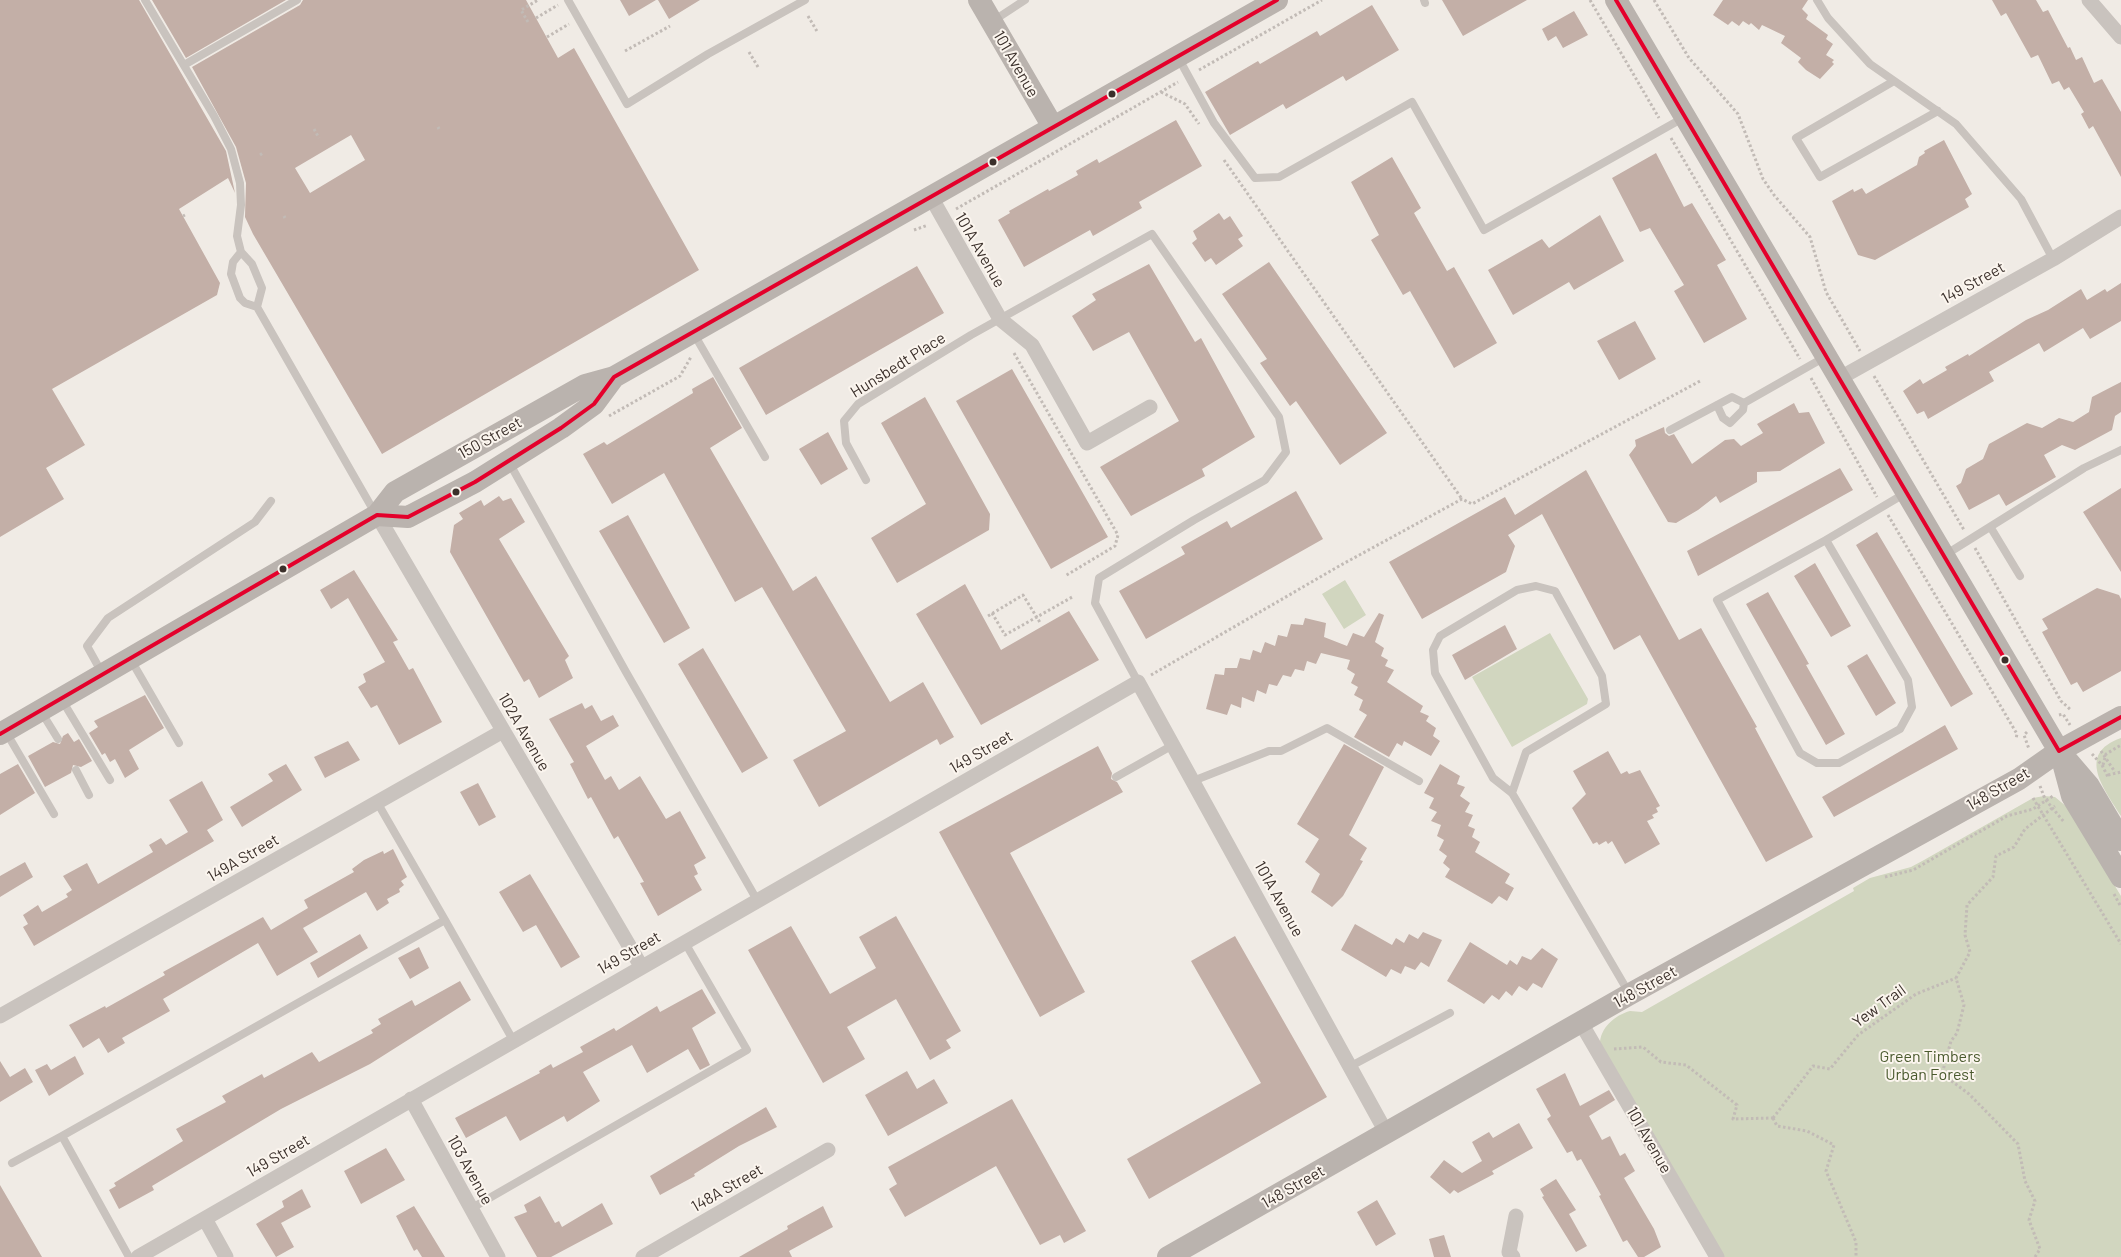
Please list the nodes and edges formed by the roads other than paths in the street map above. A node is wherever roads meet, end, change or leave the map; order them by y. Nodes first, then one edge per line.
1 (145, 0) edge
2 (297, 0) edge
3 (568, 0) edge
4 (806, 0) edge
5 (979, 0) edge
6 (1025, 0) edge
7 (1277, 0) edge
8 (1616, 0) edge
9 (1817, 0) edge
10 (2089, 0) edge
11 (992, 22) junction
12 (2121, 37) edge
13 (1177, 56) junction
14 (184, 65) junction
15 (1894, 81) junction
16 (1938, 111) junction
17 (1685, 116) junction
18 (1053, 127) junction
19 (931, 198) junction
20 (2121, 217) edge
21 (241, 252) junction
22 (2053, 258) junction
23 (258, 307) junction
24 (1000, 319) junction
25 (698, 341) junction
26 (1827, 356) junction
27 (614, 377) junction
28 (1840, 378) junction
29 (1744, 403) junction
30 (1717, 405) junction
31 (1150, 407) dead end
32 (1670, 430) dead end
33 (2121, 450) edge
34 (765, 457) dead end
35 (509, 462) junction
36 (866, 480) dead end
37 (1908, 492) junction
38 (271, 500) dead end
39 (377, 515) junction
40 (1991, 528) junction
41 (1826, 540) junction
42 (1944, 556) junction
43 (2020, 576) dead end
44 (130, 658) junction
45 (102, 674) junction
46 (1144, 679) junction
47 (61, 698) junction
48 (40, 710) junction
49 (2121, 717) edge
50 (503, 731) junction
51 (2, 732) edge
52 (58, 739) dead end
53 (179, 742) dead end
54 (1174, 745) junction
55 (2059, 751) junction
56 (76, 770) dead end
57 (1116, 777) dead end
58 (110, 780) dead end
59 (1193, 780) junction
60 (1419, 781) dead end
61 (1512, 793) junction
62 (90, 795) dead end
63 (377, 802) junction
64 (54, 814) dead end
65 (2121, 840) edge
66 (2121, 877) edge
67 (757, 900) junction
68 (445, 920) junction
69 (684, 942) junction
70 (641, 966) junction
71 (1630, 994) junction
72 (1450, 1013) dead end
73 (0, 1016) edge
74 (1581, 1023) junction
75 (513, 1040) junction
76 (1351, 1066) junction
77 (411, 1099) junction
78 (1388, 1134) junction
79 (62, 1136) junction
80 (828, 1150) dead end
81 (12, 1163) dead end
82 (472, 1208) junction
83 (1516, 1216) dead end
84 (205, 1219) junction
85 (130, 1257) edge
86 (138, 1257) edge
87 (226, 1257) edge
88 (498, 1257) edge
89 (643, 1257) edge
90 (1168, 1257) edge
91 (1512, 1257) edge
92 (1716, 1257) edge

1 - 14 lane
2 - 14 lane
3 - 4 lane
5 - 11 main road, 101 Avenue
6 - 11 lane
7 - 13 main road, 150 Street
8 - 17 main road
9 - 15 lane
10 - 12 street
11 - 18 main road, 101 Avenue
13 - 17 lane
13 - 18 main road, 150 Street
14 - 21 lane
15 - 16 lane
15 - 16 lane
16 - 22 lane
17 - 26 main road
18 - 19 main road, 150 Street
19 - 24 street, 101A Avenue
19 - 25 main road, 150 Street
20 - 22 street, 149 Street
21 - 23 lane
21 - 23 lane
22 - 28 street, 149 Street
23 - 39 lane
24 - 31 street
24 - 36 lane, Hunsbedt Place
24 - 46 lane, Hunsbedt Place
25 - 27 main road, 150 Street
25 - 34 lane
26 - 28 main road
26 - 29 lane
27 - 35 main road, 150 Street
27 - 39 main road, 150 Street
28 - 37 main road
29 - 30 lane
29 - 30 lane
30 - 32 lane
33 - 40 lane
35 - 39 main road, 150 Street
35 - 67 lane
37 - 41 lane
37 - 42 main road
38 - 45 lane
39 - 44 main road, 150 Street
39 - 50 street, 102A Avenue
40 - 42 lane
40 - 43 lane
41 - 41 lane
42 - 55 main road
44 - 45 main road, 150 Street
44 - 53 lane
45 - 47 main road, 150 Street
46 - 54 street, 101A Avenue
46 - 67 street, 149 Street
47 - 48 main road, 150 Street
47 - 58 lane
48 - 51 main road, 150 Street
48 - 52 lane
49 - 55 main road, 148 Street
50 - 63 street, 149A Street
50 - 70 street, 102A Avenue
51 - 64 lane
54 - 57 lane
54 - 59 street, 101A Avenue
55 - 65 main road
55 - 66 main road
55 - 71 main road, 148 Street
56 - 62 lane
59 - 60 lane
59 - 76 street, 101A Avenue
61 - 61 lane
61 - 71 lane
63 - 68 lane
63 - 73 street, 149A Street
67 - 69 street, 149 Street
68 - 75 lane
68 - 79 lane
69 - 70 street, 149 Street
69 - 82 lane
70 - 75 street, 149 Street
71 - 74 main road, 148 Street
72 - 76 lane
74 - 78 main road, 148 Street
74 - 92 street, 101 Avenue
75 - 77 street, 149 Street
76 - 78 street, 101A Avenue
77 - 82 street, 103 Avenue
77 - 84 street, 149 Street
78 - 90 main road, 148 Street
79 - 81 lane
79 - 85 lane
80 - 89 street, 148A Street
82 - 88 street, 103 Avenue
83 - 91 street
84 - 86 street, 149 Street
84 - 87 street

